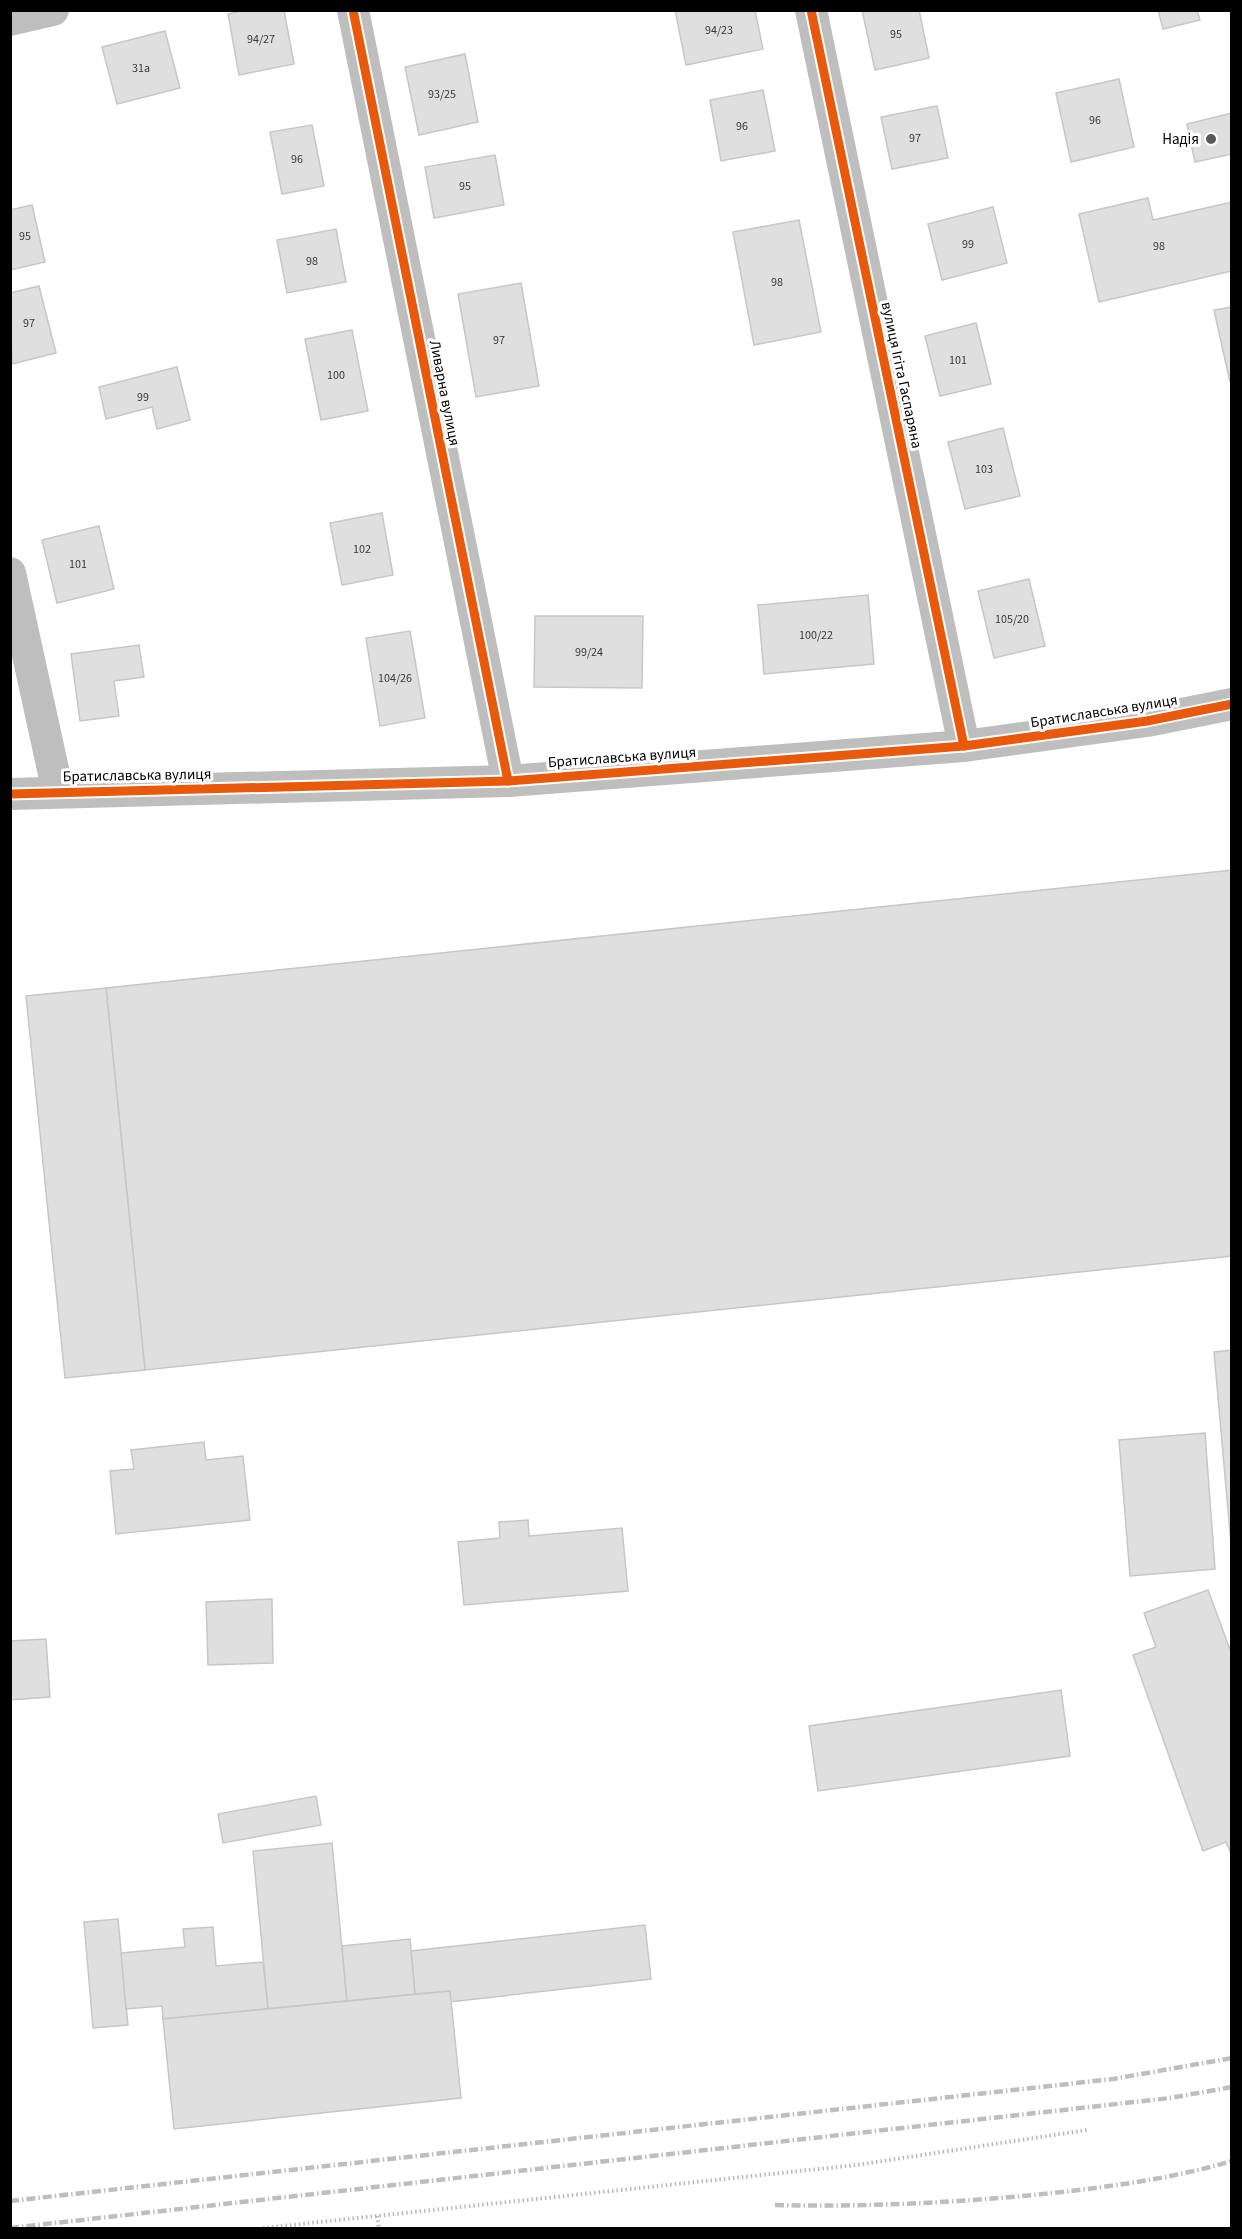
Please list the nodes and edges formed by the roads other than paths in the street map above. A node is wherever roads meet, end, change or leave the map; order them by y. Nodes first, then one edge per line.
1 (53, 10) edge
2 (353, 10) edge
3 (811, 10) edge
4 (10, 20) edge
5 (10, 573) edge
6 (1232, 704) edge
7 (964, 746) junction
8 (508, 781) junction
9 (58, 792) junction
10 (10, 794) edge

1 - 4 street
2 - 8 street, Ливарна вулиця
3 - 7 street, вулиця Ігіта Гаспаряна
5 - 9 street
6 - 7 street, Братиславська вулиця
7 - 8 street, Братиславська вулиця
8 - 9 street, Братиславська вулиця
9 - 10 street, Братиславська вулиця

